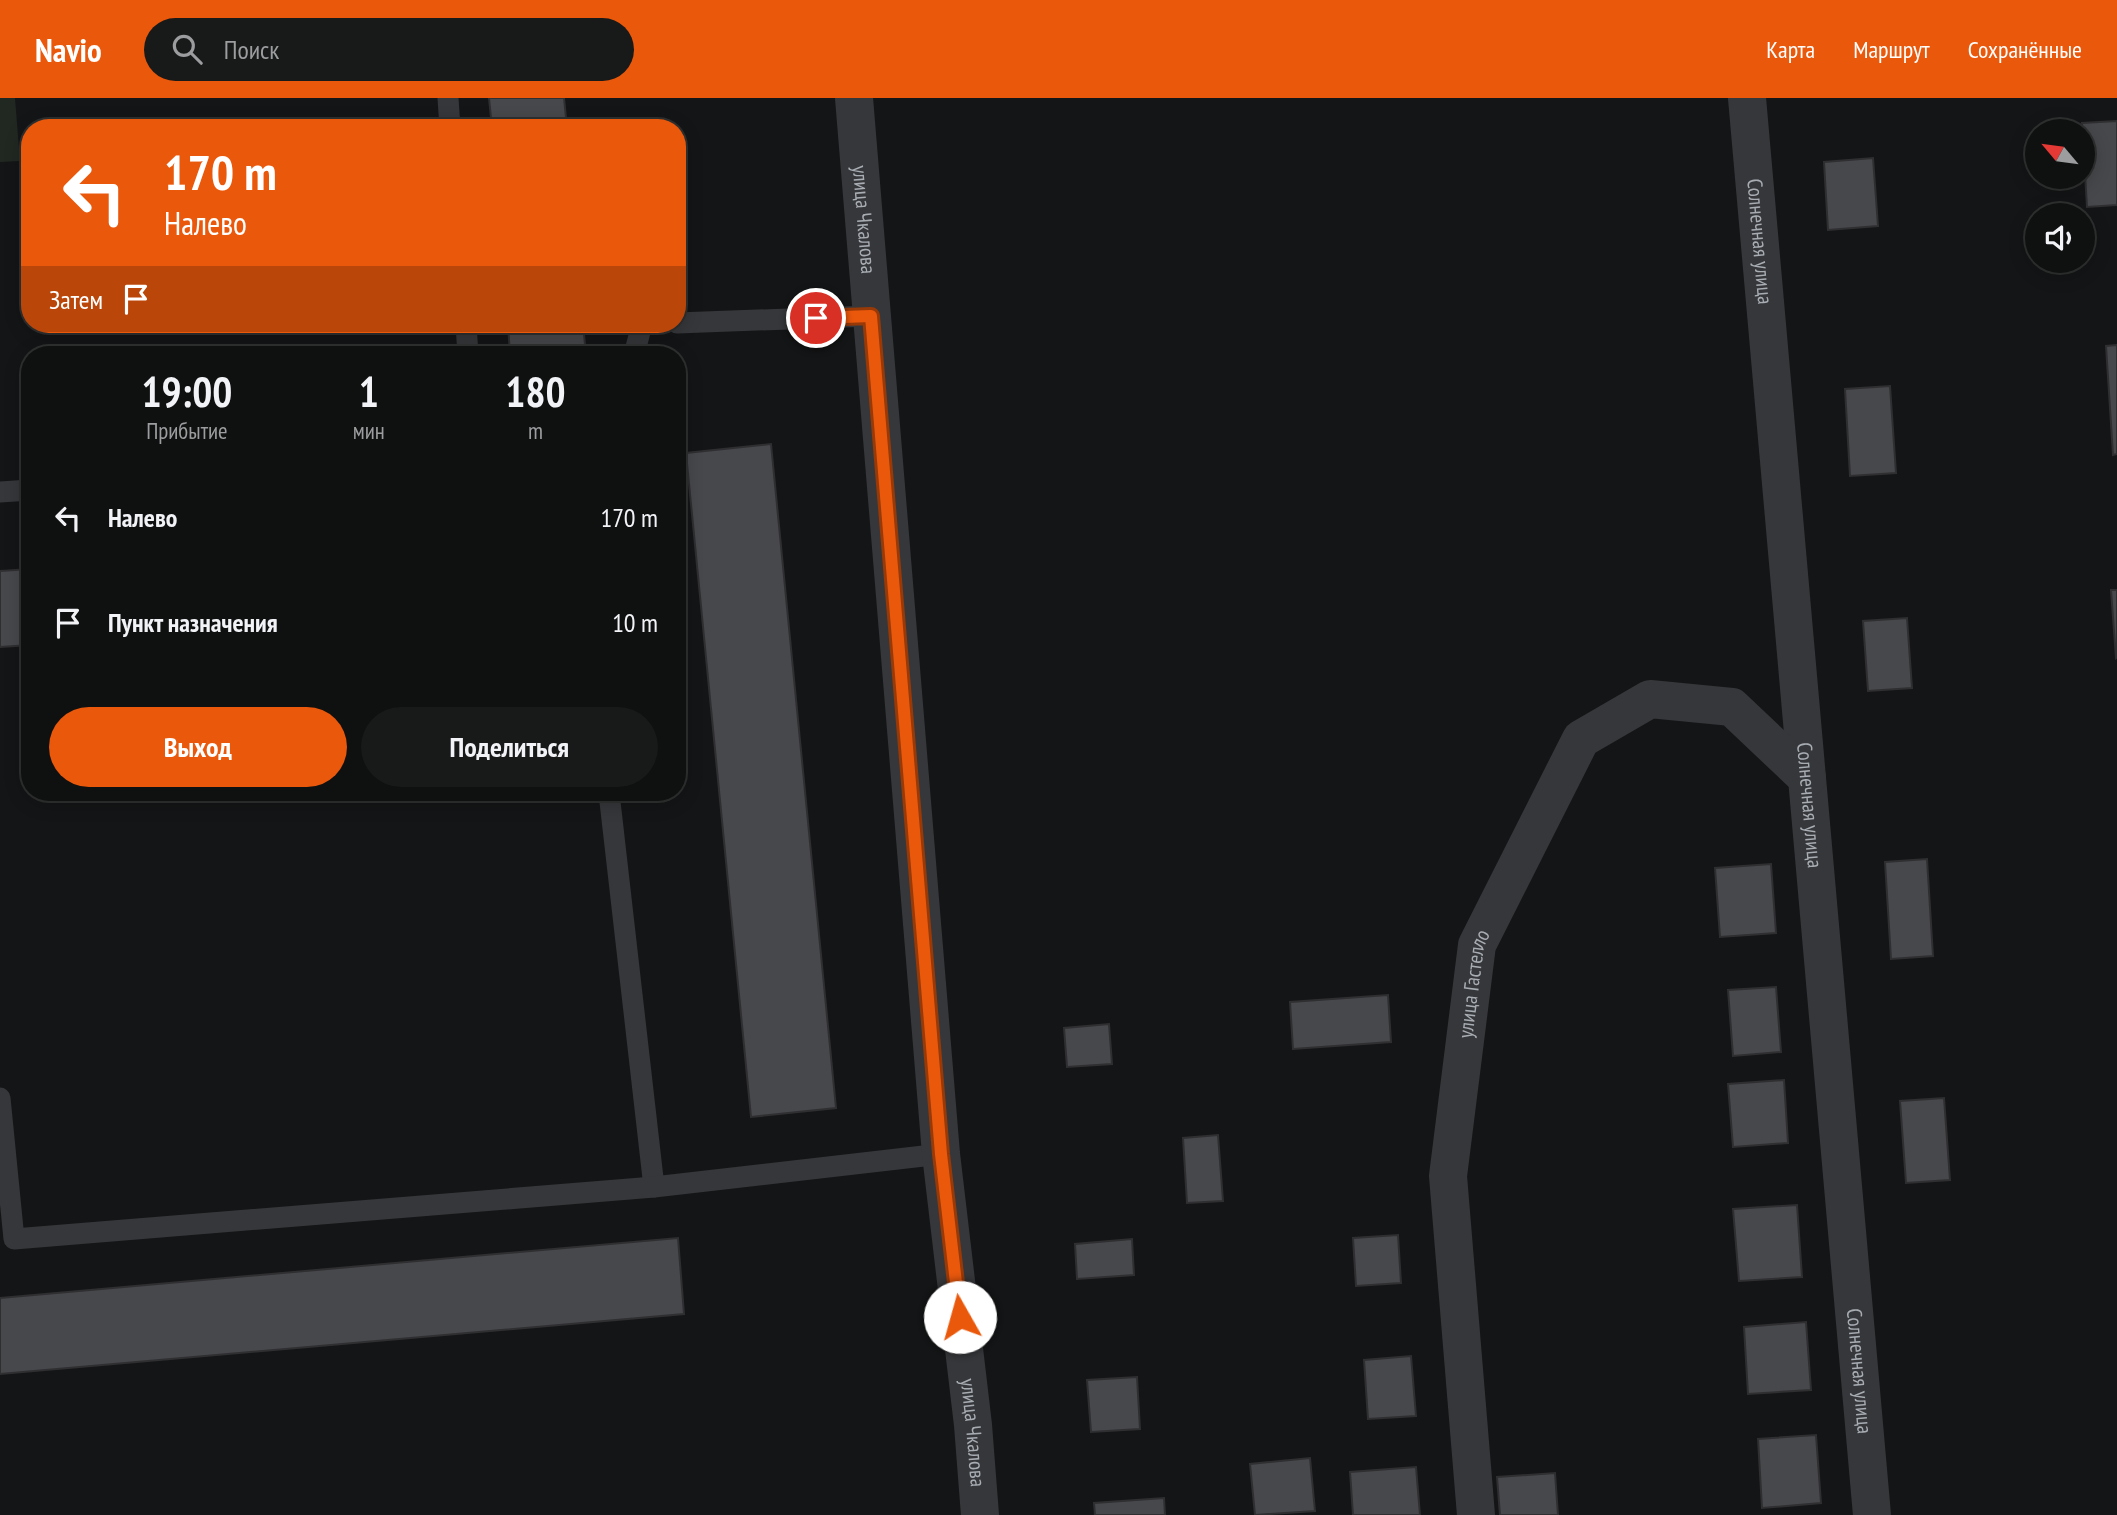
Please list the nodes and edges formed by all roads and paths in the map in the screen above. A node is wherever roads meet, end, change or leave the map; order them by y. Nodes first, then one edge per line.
1 (448, 98) edge
2 (854, 98) edge
3 (1746, 98) edge
4 (449, 119) edge
5 (871, 316) junction
6 (686, 323) edge
7 (21, 491) edge
8 (0, 492) edge
9 (1807, 778) junction
10 (610, 801) edge
11 (0, 1098) edge
12 (941, 1154) junction
13 (654, 1187) junction
14 (980, 1515) edge
15 (1476, 1515) edge
16 (1872, 1515) edge

1 - 4 lane
2 - 5 street, улица Чкалова
3 - 9 street, Солнечная улица
5 - 6 lane
5 - 12 street, улица Чкалова
7 - 8 lane
9 - 15 street, улица Гастелло
9 - 16 street, Солнечная улица
10 - 13 lane
11 - 13 lane
12 - 13 lane
12 - 14 street, улица Чкалова

